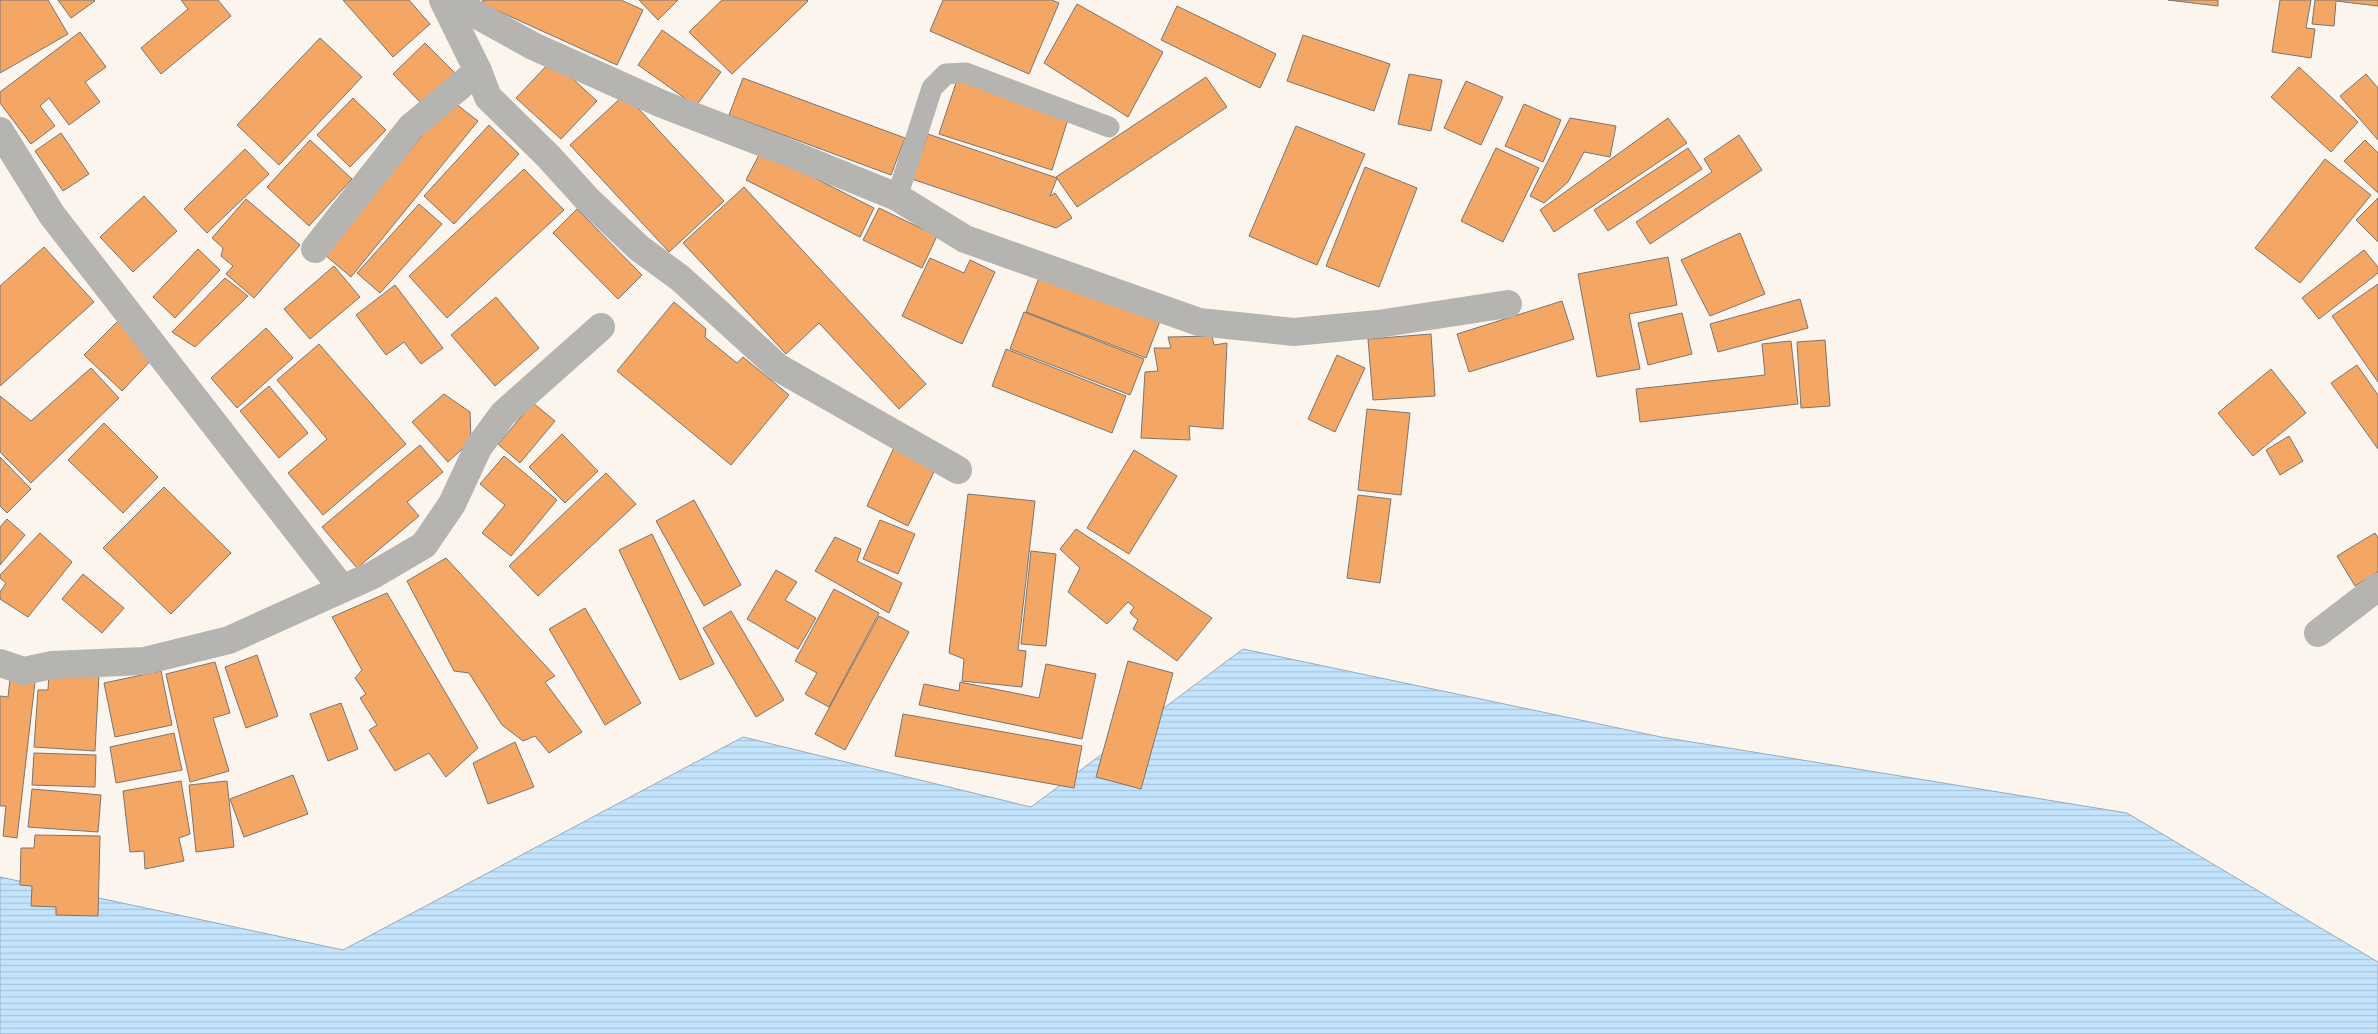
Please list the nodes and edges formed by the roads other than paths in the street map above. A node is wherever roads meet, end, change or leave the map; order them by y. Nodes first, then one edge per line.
1 (443, 0) edge
2 (450, 0) edge
3 (478, 71) junction
4 (1109, 127) dead end
5 (0, 131) edge
6 (897, 197) junction
7 (315, 249) dead end
8 (1508, 304) dead end
9 (601, 327) dead end
10 (958, 470) dead end
11 (341, 587) junction
12 (2378, 587) edge
13 (2318, 633) dead end
14 (0, 663) edge

1 - 3 street
2 - 6 street
3 - 7 street
3 - 10 street
4 - 6 lane
5 - 11 street
6 - 8 street
9 - 11 street
11 - 14 street
12 - 13 street

